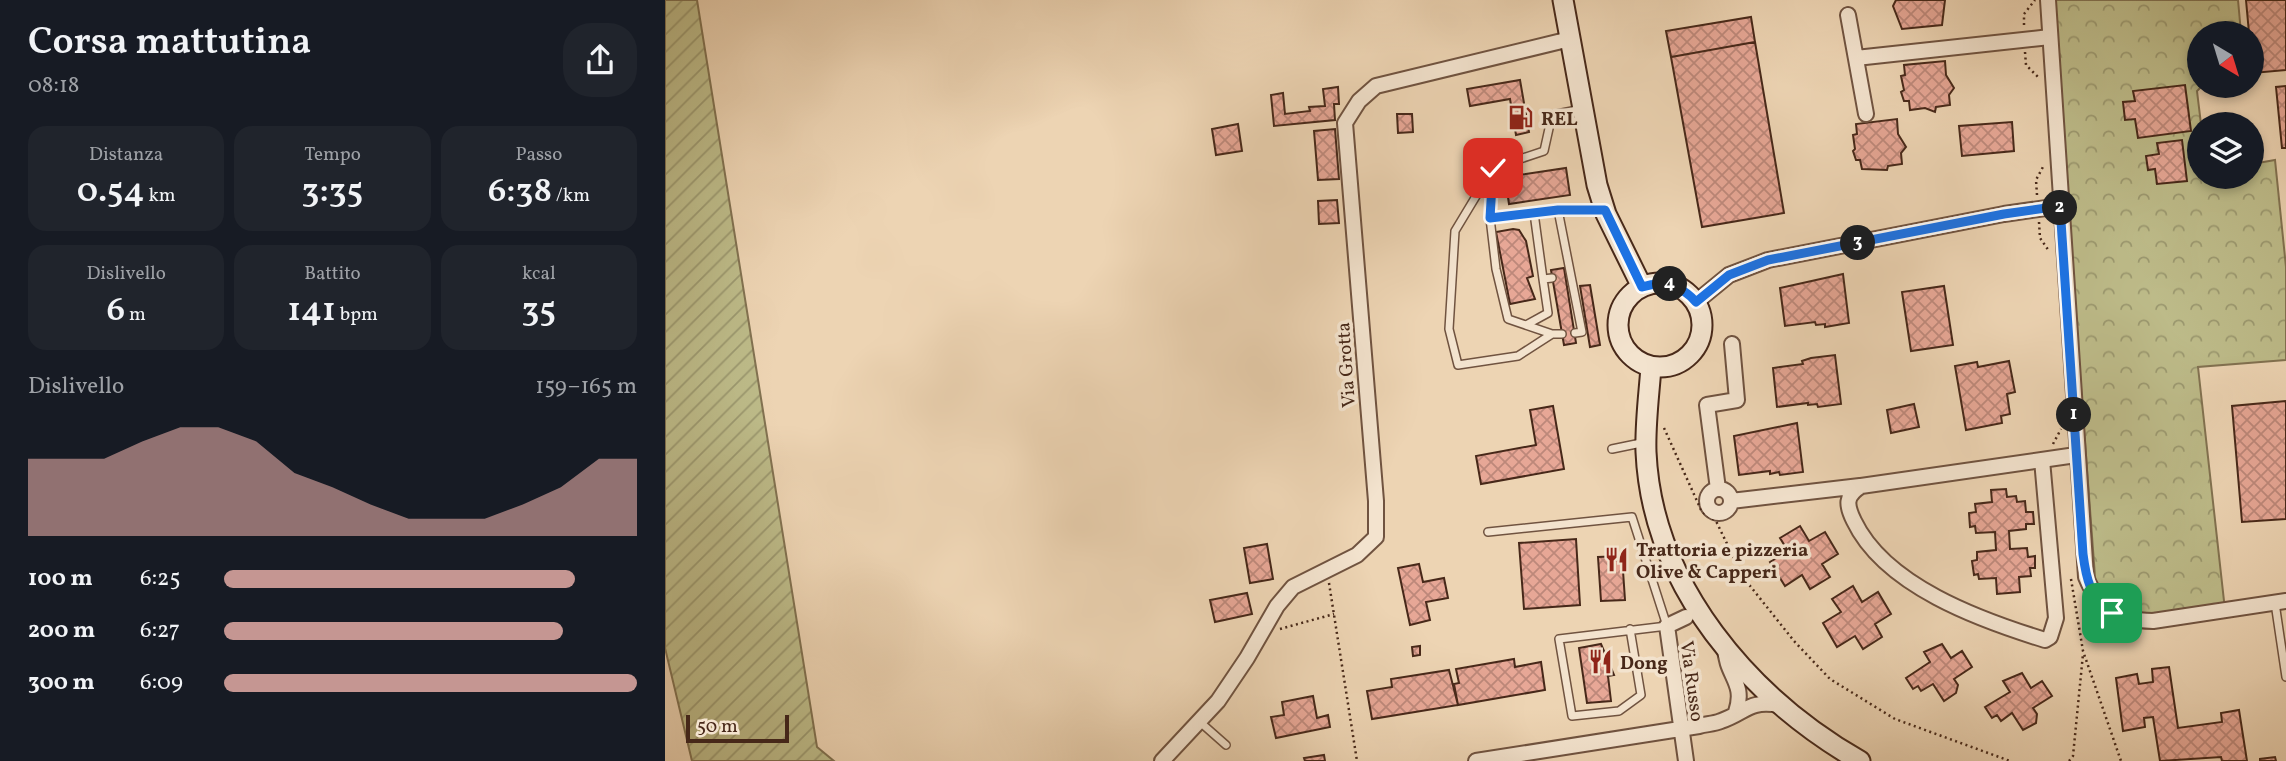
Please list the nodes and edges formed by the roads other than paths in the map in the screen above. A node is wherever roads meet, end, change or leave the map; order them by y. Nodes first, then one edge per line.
1 (1563, 0) edge
2 (2047, 0) edge
3 (1848, 15) dead end
4 (2050, 37) junction
5 (1570, 38) junction
6 (1856, 58) junction
7 (1583, 109) junction
8 (1866, 114) dead end
9 (1492, 169) junction
10 (2060, 206) junction
11 (1558, 210) junction
12 (1605, 210) junction
13 (1534, 213) junction
14 (1490, 218) junction
15 (1552, 278) dead end
16 (1543, 279) junction
17 (1642, 287) junction
18 (1696, 302) junction
19 (1526, 325) junction
20 (1575, 332) dead end
21 (1552, 334) junction
22 (1562, 334) dead end
23 (1732, 344) dead end
24 (1651, 367) junction
25 (1646, 434) junction
26 (1612, 449) dead end
27 (2076, 455) junction
28 (2042, 460) junction
29 (1861, 486) junction
30 (1718, 489) junction
31 (1731, 501) junction
32 (1488, 532) dead end
33 (2280, 602) edge
34 (1686, 617) dead end
35 (1667, 626) junction
36 (1630, 629) junction
37 (1725, 647) junction
38 (2286, 677) edge
39 (1779, 705) junction
40 (1736, 712) junction
41 (1199, 722) junction
42 (1680, 729) junction
43 (1227, 746) dead end
44 (1162, 761) edge
45 (1476, 761) edge
46 (1686, 761) edge
47 (1860, 761) edge

1 - 5 main road
2 - 4 street
3 - 6 street
4 - 6 street
4 - 10 street
5 - 7 main road
5 - 41 street, Via Grotta
6 - 8 street
7 - 9 lane
7 - 12 main road
9 - 14 lane
9 - 21 lane
10 - 18 street
10 - 27 street
11 - 12 lane
11 - 13 lane
11 - 20 lane
12 - 17 main road
13 - 14 lane
13 - 16 lane
14 - 19 lane
15 - 16 lane
16 - 19 lane
17 - 18 main road
17 - 24 main road
18 - 24 main road
19 - 21 lane
21 - 22 lane
23 - 30 street
24 - 25 main road
25 - 26 lane
25 - 37 main road
27 - 28 street
27 - 33 street
28 - 29 street
28 - 29 street
29 - 31 street
30 - 31 street
30 - 31 street
32 - 35 lane
33 - 38 lane
34 - 35 street, Via Russo
35 - 36 lane
35 - 42 street, Via Russo
36 - 36 lane
37 - 39 main road
37 - 40 street
39 - 40 street
39 - 47 main road
40 - 42 street
41 - 43 lane
41 - 44 street, Via Grotta
42 - 45 street
42 - 46 street, Via Russo

